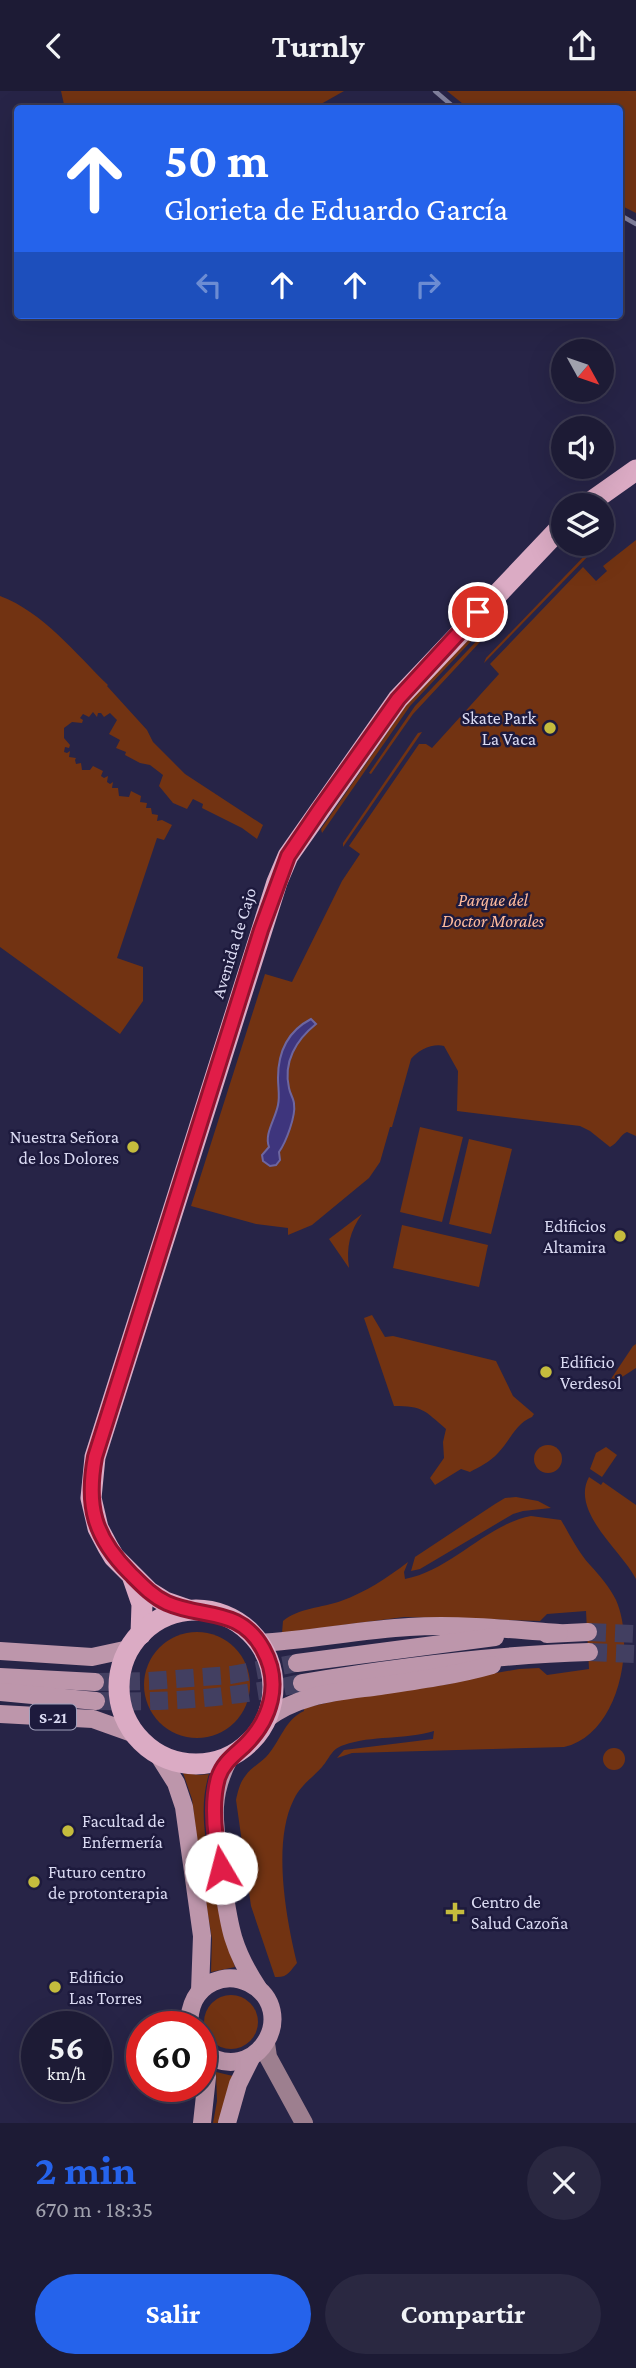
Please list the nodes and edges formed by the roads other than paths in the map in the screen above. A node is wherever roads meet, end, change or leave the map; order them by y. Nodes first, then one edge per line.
1 (636, 470) edge
2 (603, 493) edge
3 (551, 537) edge
4 (131, 1574) junction
5 (188, 1610) junction
6 (588, 1632) tunnel mouth
7 (559, 1633) junction
8 (135, 1641) junction
9 (269, 1642) junction
10 (0, 1651) edge
11 (589, 1652) tunnel mouth
12 (532, 1654) junction
13 (297, 1663) tunnel mouth
14 (0, 1677) edge
15 (95, 1682) tunnel mouth
16 (302, 1683) tunnel mouth
17 (0, 1692) edge
18 (96, 1701) tunnel mouth
19 (0, 1714) edge
20 (265, 1720) junction
21 (135, 1734) junction
22 (159, 1756) junction
23 (230, 1757) junction
24 (258, 1988) junction
25 (200, 1991) junction
26 (190, 2011) edge
27 (266, 2043) junction
28 (251, 2058) junction
29 (217, 2061) edge
30 (206, 2102) edge
31 (202, 2123) edge
32 (227, 2123) edge
33 (304, 2123) edge

1 - 2 highway
3 - 4 highway, Avenida de Cajo
4 - 5 highway, Avenida de Cajo
4 - 8 highway
5 - 8 highway
5 - 9 highway
6 - 7 main road
7 - 9 main road
7 - 13 main road
8 - 10 main road
8 - 21 highway
9 - 20 highway
11 - 12 main road
12 - 16 main road
12 - 20 main road
14 - 15 main road, S-21
17 - 18 main road, S-21
19 - 21 main road, S-21
20 - 23 highway
21 - 22 highway
22 - 23 highway
22 - 25 main road
23 - 24 main road
24 - 25 main road
24 - 27 main road
25 - 26 main road
27 - 28 main road
27 - 33 street
28 - 29 main road
28 - 32 main road
30 - 31 main road

